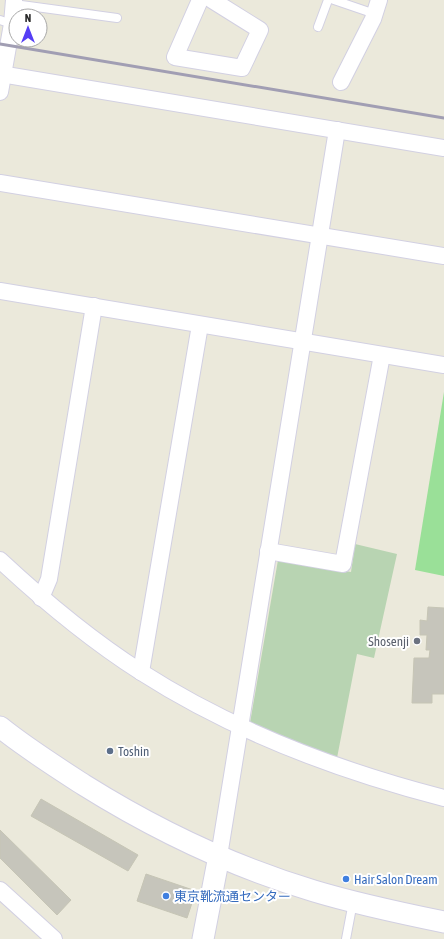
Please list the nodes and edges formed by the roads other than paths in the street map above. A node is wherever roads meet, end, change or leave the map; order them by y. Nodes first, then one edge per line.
1 (200, 0) edge
2 (212, 0) edge
3 (328, 0) edge
4 (334, 0) edge
5 (14, 2) edge
6 (377, 7) edge
7 (117, 18) dead end
8 (6, 22) edge
9 (318, 27) dead end
10 (2, 74) edge
11 (341, 82) dead end
12 (0, 92) edge
13 (337, 130) junction
14 (444, 148) edge
15 (0, 182) edge
16 (320, 236) junction
17 (444, 256) edge
18 (0, 291) edge
19 (94, 306) junction
20 (200, 325) junction
21 (302, 342) junction
22 (382, 355) junction
23 (444, 365) edge
24 (268, 551) junction
25 (0, 560) edge
26 (41, 598) junction
27 (141, 672) junction
28 (0, 726) edge
29 (239, 727) junction
30 (444, 798) edge
31 (219, 856) junction
32 (0, 890) edge
33 (353, 902) junction
34 (444, 922) edge
35 (54, 939) edge
36 (204, 939) edge
37 (346, 939) edge

1 - 2 street
3 - 9 lane
4 - 6 lane
5 - 7 lane
5 - 8 street
6 - 11 street
8 - 10 street
10 - 12 street
10 - 13 street
13 - 14 street
13 - 16 street
15 - 16 street
16 - 17 street
16 - 21 street
18 - 19 street
19 - 20 street
19 - 26 street
20 - 21 street
20 - 27 street
21 - 22 street
21 - 24 street
22 - 23 street
22 - 24 street
24 - 29 street
25 - 26 street
26 - 27 street
27 - 29 street
28 - 31 street
29 - 30 street
29 - 31 street
31 - 33 street
31 - 36 street
32 - 35 street
33 - 34 street
33 - 37 lane

